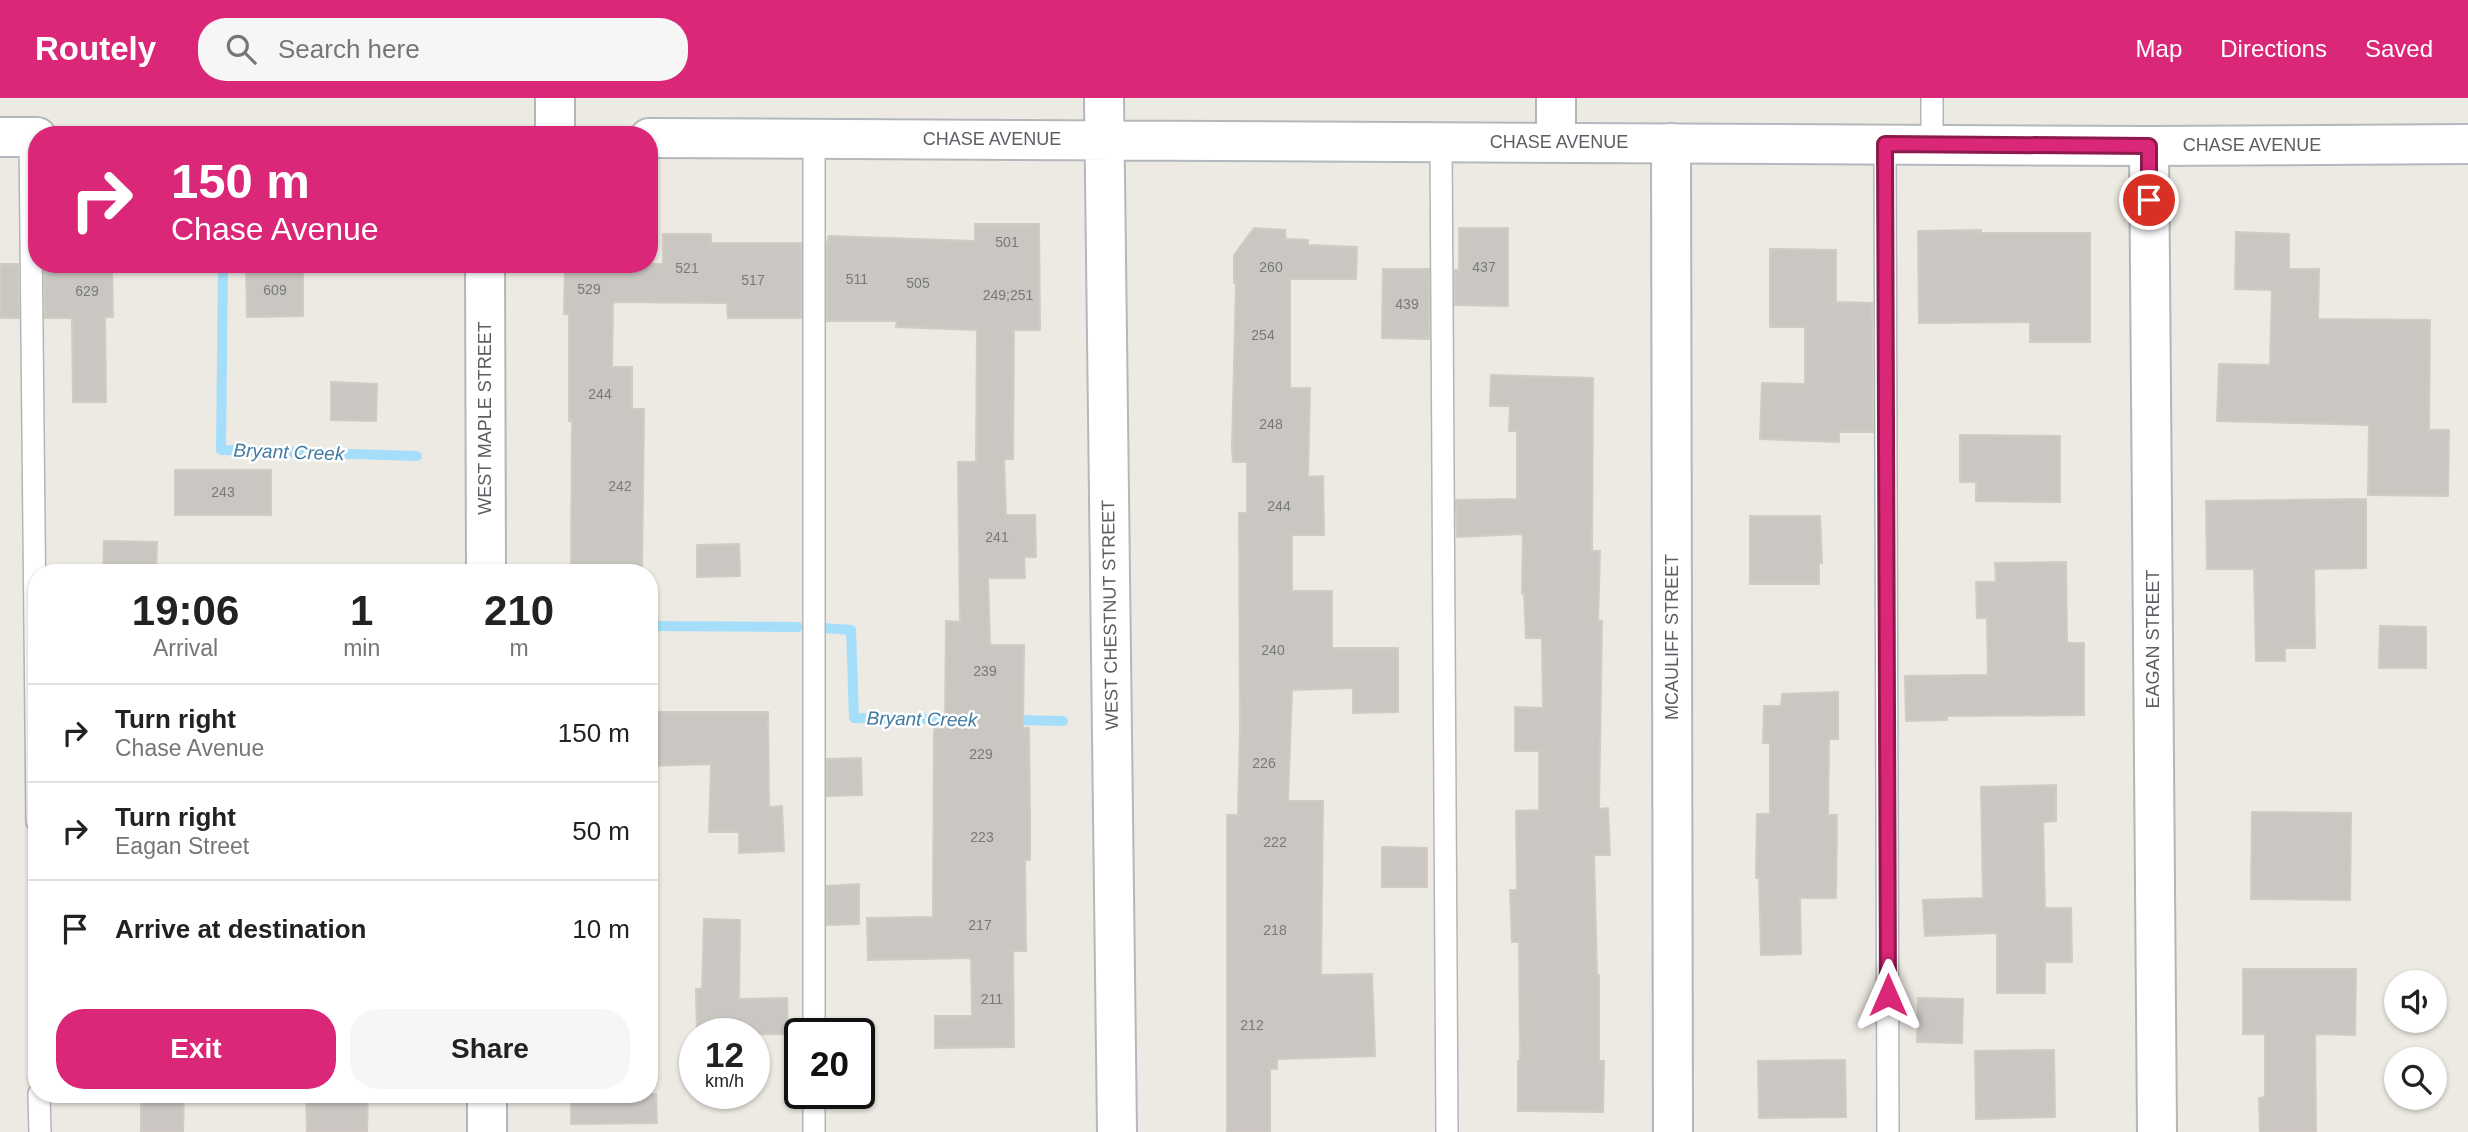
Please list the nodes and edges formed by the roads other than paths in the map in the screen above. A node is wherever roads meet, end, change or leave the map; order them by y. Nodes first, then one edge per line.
1 (555, 98) edge
2 (1104, 98) edge
3 (1556, 98) edge
4 (1931, 98) edge
5 (555, 126) edge
6 (22, 137) edge
7 (658, 138) edge
8 (814, 139) junction
9 (1104, 139) junction
10 (1441, 141) junction
11 (1556, 142) junction
12 (1671, 142) junction
13 (1885, 144) junction
14 (1932, 144) junction
15 (2468, 144) edge
16 (2149, 146) junction
17 (485, 273) edge
18 (31, 564) edge
19 (486, 564) edge
20 (814, 1018) edge
21 (39, 1103) edge
22 (487, 1103) edge
23 (814, 1109) edge
24 (40, 1132) edge
25 (487, 1132) edge
26 (814, 1132) edge
27 (1116, 1132) edge
28 (1447, 1132) edge
29 (1673, 1132) edge
30 (1888, 1132) edge
31 (2157, 1132) edge

1 - 5 street
2 - 9 street, WEST CHESTNUT STREET
3 - 11 street
4 - 14 lane
6 - 18 lane
7 - 8 street, CHASE AVENUE
8 - 9 street, CHASE AVENUE
8 - 20 lane
9 - 10 street, CHASE AVENUE
9 - 27 street, WEST CHESTNUT STREET
10 - 11 street, CHASE AVENUE
10 - 28 lane
11 - 12 street, CHASE AVENUE
12 - 13 street, CHASE AVENUE
12 - 29 street, MCAULIFF STREET
13 - 14 street, CHASE AVENUE
13 - 30 lane
14 - 16 street, CHASE AVENUE
15 - 16 street, CHASE AVENUE
16 - 31 street, EAGAN STREET
17 - 19 street, WEST MAPLE STREET
21 - 24 lane
22 - 25 street
23 - 26 lane

